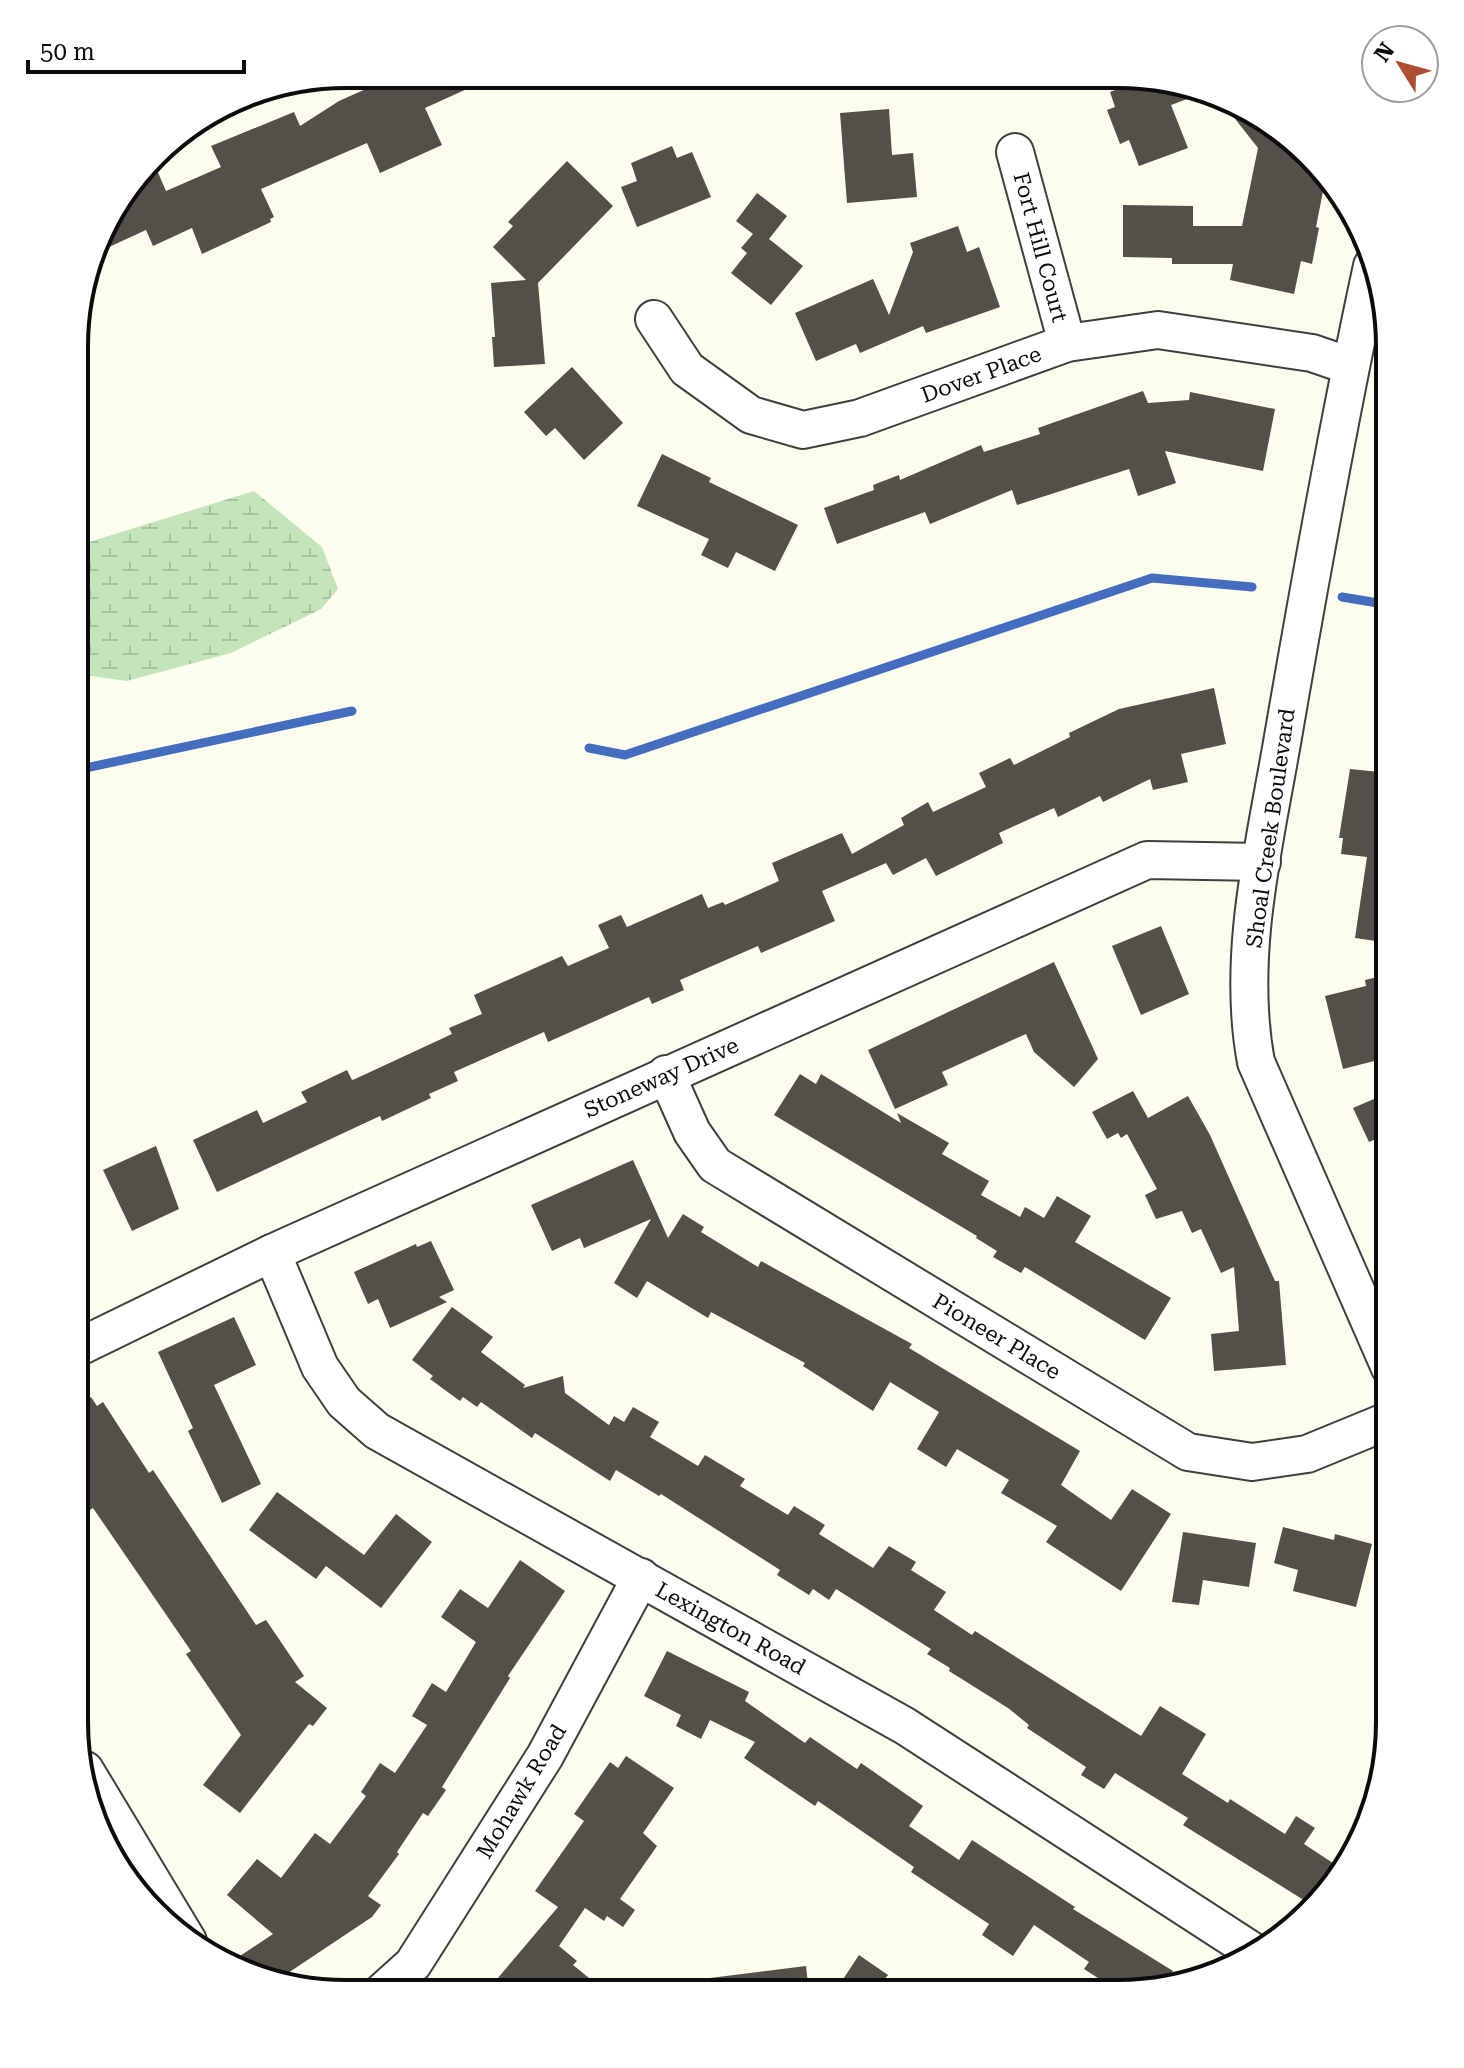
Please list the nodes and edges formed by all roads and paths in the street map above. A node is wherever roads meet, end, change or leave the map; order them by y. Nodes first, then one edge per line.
1 (1015, 152) dead end
2 (1368, 284) edge
3 (654, 319) dead end
4 (1067, 343) junction
5 (1350, 366) junction
6 (1262, 862) junction
7 (666, 1074) junction
8 (272, 1253) junction
9 (1375, 1334) edge
10 (88, 1343) edge
11 (1375, 1426) edge
12 (641, 1577) junction
13 (98, 1792) edge
14 (170, 1911) edge
15 (1245, 1946) edge
16 (395, 1980) edge

1 - 4 street, Fort Hill Court
2 - 5 street, Shoal Creek Boulevard
3 - 4 street, Dover Place
4 - 5 street, Dover Place
5 - 6 street, Shoal Creek Boulevard
6 - 7 street, Stoneway Drive
6 - 9 street, Shoal Creek Boulevard
7 - 8 street, Stoneway Drive
7 - 11 street, Pioneer Place
8 - 10 street, Stoneway Drive
8 - 12 street, Lexington Road
12 - 15 street, Lexington Road
12 - 16 street, Mohawk Road
13 - 14 street

